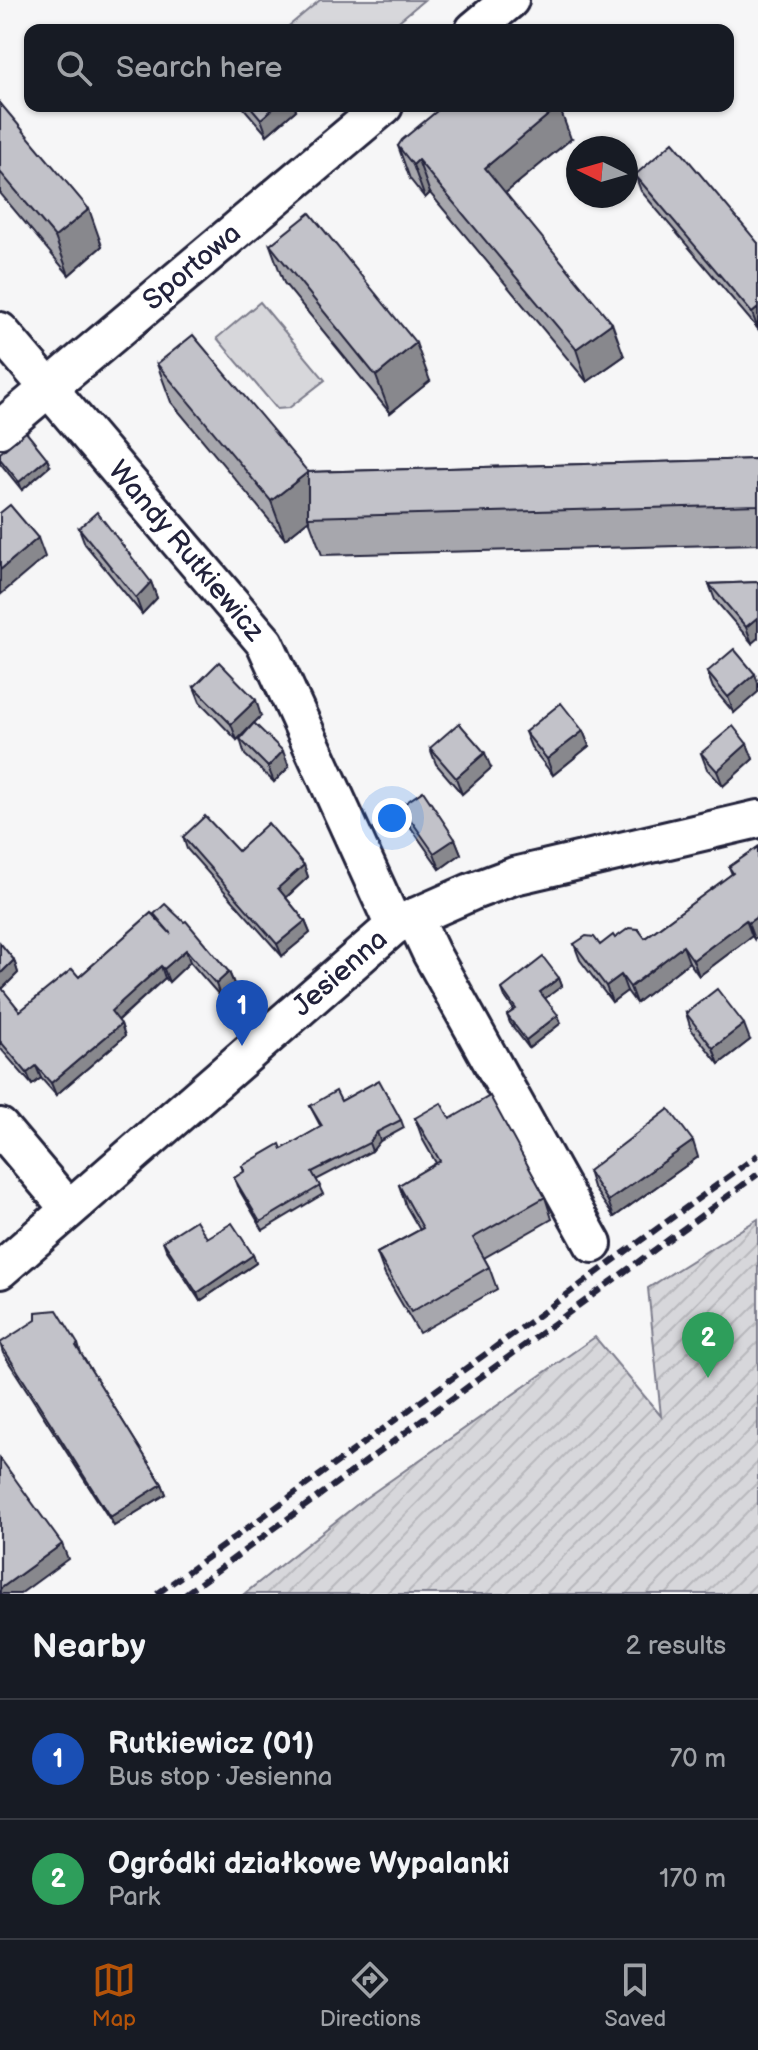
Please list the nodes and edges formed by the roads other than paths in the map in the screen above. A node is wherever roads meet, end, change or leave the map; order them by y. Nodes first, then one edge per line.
1 (510, 0) edge
2 (481, 24) edge
3 (377, 112) edge
4 (0, 331) edge
5 (49, 388) junction
6 (0, 429) edge
7 (758, 819) edge
8 (404, 922) junction
9 (0, 1127) edge
10 (69, 1209) junction
11 (593, 1244) dead end
12 (0, 1270) edge

1 - 2 street
3 - 5 street, Sportowa
4 - 5 street, Wandy Rutkiewicz
5 - 6 street, Sportowa
5 - 8 street, Wandy Rutkiewicz
7 - 8 street, Jesienna
8 - 10 street, Jesienna
8 - 11 street, Wandy Rutkiewicz
9 - 10 street
10 - 12 street, Jesienna

